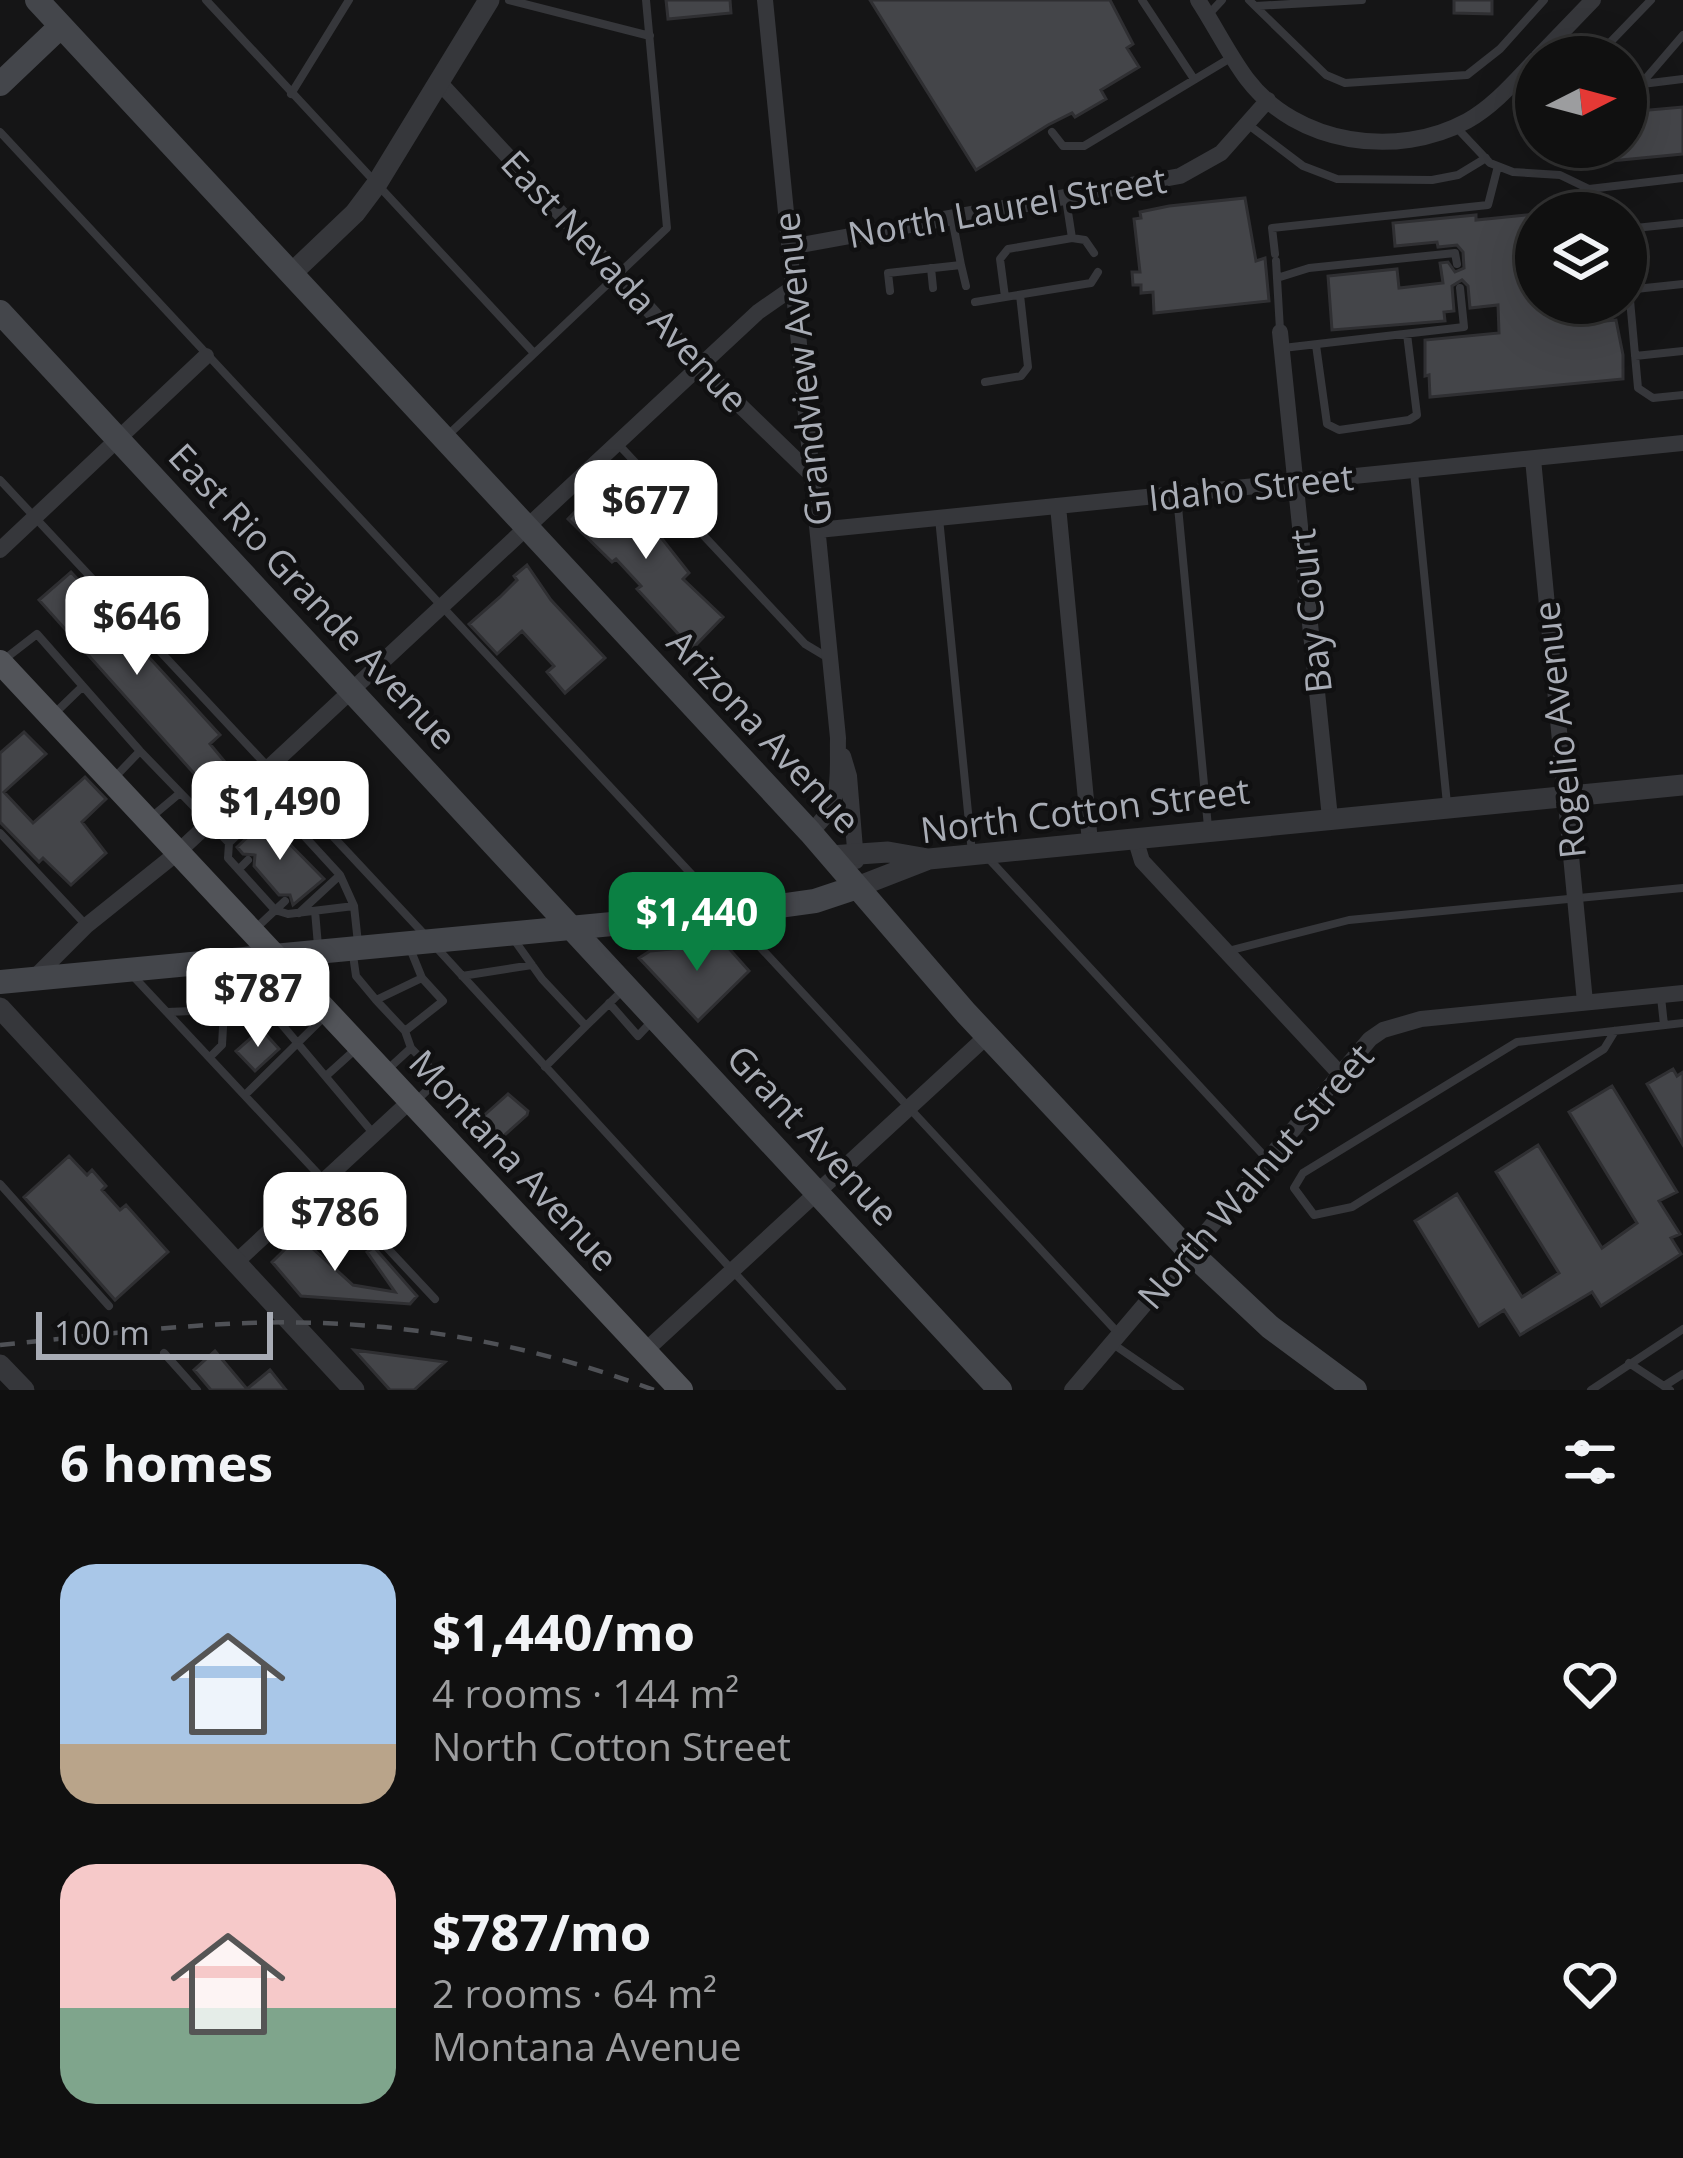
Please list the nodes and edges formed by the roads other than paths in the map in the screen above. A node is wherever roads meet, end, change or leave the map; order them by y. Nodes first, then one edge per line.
1 (37, 0) edge
2 (206, 0) edge
3 (350, 0) edge
4 (489, 0) edge
5 (509, 0) edge
6 (646, 0) edge
7 (764, 0) edge
8 (1142, 0) edge
9 (1222, 0) edge
10 (1362, 0) edge
11 (1544, 0) edge
12 (1593, 0) edge
13 (1651, 0) edge
14 (1289, 1) edge
15 (1252, 3) edge
16 (1203, 8) edge
17 (61, 26) junction
18 (1683, 35) edge
19 (650, 36) junction
20 (1558, 36) edge
21 (1616, 36) edge
22 (1233, 56) junction
23 (1647, 78) edge
24 (1683, 79) edge
25 (1194, 80) junction
26 (1515, 80) edge
27 (440, 83) junction
28 (1647, 83) edge
29 (0, 84) edge
30 (291, 94) junction
31 (1268, 100) junction
32 (1249, 125) junction
33 (1455, 126) junction
34 (0, 132) edge
35 (1052, 132) dead end
36 (1486, 158) junction
37 (1498, 166) junction
38 (1683, 178) edge
39 (376, 185) junction
40 (1066, 197) junction
41 (952, 217) junction
42 (1683, 223) edge
43 (1647, 227) edge
44 (1072, 238) junction
45 (790, 247) junction
46 (1094, 254) dead end
47 (1457, 264) dead end
48 (962, 265) junction
49 (931, 268) junction
50 (1097, 272) dead end
51 (617, 273) junction
52 (291, 274) junction
53 (1277, 278) junction
54 (1683, 284) edge
55 (966, 286) dead end
56 (794, 287) junction
57 (933, 288) dead end
58 (1460, 288) dead end
59 (1647, 288) edge
60 (890, 291) dead end
61 (1020, 295) junction
62 (1005, 298) junction
63 (975, 302) dead end
64 (0, 312) edge
65 (1632, 324) edge
66 (1407, 334) junction
67 (1281, 340) junction
68 (1316, 345) junction
69 (1683, 351) edge
70 (533, 352) junction
71 (206, 356) junction
72 (1635, 356) junction
73 (702, 364) junction
74 (986, 382) dead end
75 (1683, 395) edge
76 (117, 439) junction
77 (444, 439) junction
78 (617, 443) junction
79 (1683, 443) edge
80 (1533, 459) junction
81 (1414, 471) junction
82 (813, 476) junction
83 (0, 480) edge
84 (1297, 483) junction
85 (1177, 494) junction
86 (1058, 506) junction
87 (34, 518) junction
88 (939, 518) junction
89 (526, 527) junction
90 (818, 530) junction
91 (0, 550) edge
92 (443, 605) junction
93 (831, 660) junction
94 (0, 663) edge
95 (83, 686) junction
96 (352, 690) junction
97 (51, 717) junction
98 (838, 738) junction
99 (140, 752) junction
100 (268, 768) junction
101 (110, 781) junction
102 (1683, 785) edge
103 (244, 791) junction
104 (180, 793) junction
105 (1566, 796) junction
106 (1447, 807) junction
107 (262, 810) junction
108 (1330, 818) junction
109 (290, 820) junction
110 (147, 821) junction
111 (209, 823) junction
112 (279, 830) dead end
113 (1209, 831) junction
114 (809, 832) junction
115 (0, 833) edge
116 (1135, 838) junction
117 (1090, 842) junction
118 (229, 843) junction
119 (177, 853) junction
120 (978, 854) junction
121 (843, 855) junction
122 (248, 860) dead end
123 (929, 860) junction
124 (327, 861) junction
125 (238, 869) junction
126 (316, 871) dead end
127 (340, 875) junction
128 (857, 887) junction
129 (1683, 889) edge
130 (1576, 899) junction
131 (285, 901) dead end
132 (354, 907) junction
133 (275, 910) junction
134 (315, 911) junction
135 (299, 913) junction
136 (728, 913) junction
137 (86, 926) junction
138 (574, 928) junction
139 (251, 933) junction
140 (511, 935) junction
141 (420, 944) junction
142 (356, 950) junction
143 (1226, 952) junction
144 (319, 954) junction
145 (275, 958) junction
146 (532, 965) junction
147 (128, 970) junction
148 (462, 976) junction
149 (34, 978) junction
150 (422, 978) junction
151 (0, 982) edge
152 (1683, 993) edge
153 (618, 994) junction
154 (1661, 995) junction
155 (376, 1000) junction
156 (1585, 1002) junction
157 (0, 1008) edge
158 (224, 1010) junction
159 (167, 1012) junction
160 (327, 1014) junction
161 (1683, 1023) edge
162 (1664, 1025) junction
163 (586, 1026) junction
164 (406, 1031) junction
165 (1615, 1031) junction
166 (987, 1036) junction
167 (298, 1043) junction
168 (358, 1047) junction
169 (411, 1048) junction
170 (209, 1057) junction
171 (545, 1067) junction
172 (383, 1074) junction
173 (1340, 1074) junction
174 (326, 1076) junction
175 (245, 1095) junction
176 (410, 1103) junction
177 (908, 1107) junction
178 (374, 1134) junction
179 (1268, 1160) junction
180 (325, 1180) junction
181 (0, 1184) edge
182 (816, 1193) junction
183 (1190, 1252) junction
184 (235, 1263) junction
185 (732, 1270) junction
186 (435, 1299) dead end
187 (109, 1306) dead end
188 (1683, 1329) edge
189 (1116, 1339) junction
190 (645, 1351) junction
191 (164, 1354) dead end
192 (1629, 1363) junction
193 (0, 1365) edge
194 (1683, 1374) edge
195 (1667, 1388) edge
196 (23, 1390) edge
197 (197, 1390) edge
198 (354, 1390) edge
199 (681, 1390) edge
200 (842, 1390) edge
201 (1000, 1390) edge
202 (1072, 1390) edge
203 (1180, 1390) edge
204 (1355, 1390) edge
205 (1591, 1390) edge

1 - 17 main road, Arizona Avenue
2 - 30 lane
3 - 30 lane
4 - 27 street
5 - 19 lane
6 - 19 lane
7 - 45 street, Grandview Avenue
8 - 25 lane
9 - 16 lane
10 - 14 lane
11 - 15 lane
12 - 20 street
13 - 21 lane
14 - 15 lane
16 - 22 street
17 - 29 main road
17 - 52 main road, Arizona Avenue
18 - 23 lane
19 - 51 lane
22 - 25 lane
22 - 31 street
24 - 28 lane
25 - 35 lane
26 - 33 street
27 - 39 street
27 - 51 street, East Nevada Avenue
30 - 39 lane
31 - 32 street, North Laurel Street
31 - 33 street
32 - 36 lane
32 - 40 street, North Laurel Street
33 - 36 lane
34 - 71 lane
36 - 37 lane
37 - 38 lane
37 - 53 lane
39 - 52 street
39 - 70 lane
40 - 41 street, North Laurel Street
40 - 44 lane
41 - 45 street, North Laurel Street
41 - 48 lane
42 - 43 lane
44 - 46 lane
44 - 62 lane
45 - 56 street, Grandview Avenue
47 - 53 lane
48 - 49 lane
48 - 55 lane
49 - 57 lane
49 - 60 lane
50 - 61 lane
51 - 70 lane
51 - 73 street, East Nevada Avenue
52 - 77 main road, Arizona Avenue
53 - 67 lane
54 - 59 lane
56 - 73 street
56 - 82 street, Grandview Avenue
58 - 66 lane
61 - 62 lane
61 - 74 lane
62 - 63 lane
64 - 76 main road, East Rio Grande Avenue
65 - 72 lane
66 - 68 lane
66 - 68 lane
67 - 68 lane
67 - 84 street, Bay Court
69 - 72 lane
70 - 77 lane
71 - 76 street
71 - 92 lane
72 - 75 lane
73 - 78 street
73 - 82 street, East Nevada Avenue
76 - 87 street
76 - 96 main road, East Rio Grande Avenue
77 - 89 main road, Arizona Avenue
78 - 89 street
78 - 93 lane
79 - 80 street, Idaho Street
80 - 81 street, Idaho Street
80 - 105 street, Rogelio Avenue
81 - 84 street, Idaho Street
81 - 106 lane
82 - 90 street, Grandview Avenue
83 - 87 lane
84 - 85 street, Idaho Street
84 - 108 street, Bay Court
85 - 86 street, Idaho Street
85 - 113 lane
86 - 88 street, Idaho Street
86 - 117 street
87 - 91 street
87 - 100 lane
88 - 90 street, Idaho Street
88 - 120 lane
89 - 92 street
89 - 114 main road, Arizona Avenue
90 - 93 street, Grandview Avenue
92 - 96 street
92 - 136 lane
93 - 98 street, Grandview Avenue
94 - 95 lane
94 - 97 main road, Montana Avenue
95 - 97 lane
95 - 99 lane
96 - 100 street
96 - 138 main road, East Rio Grande Avenue
97 - 101 main road, Montana Avenue
98 - 114 street, Grandview Avenue
98 - 121 street, Grandview Avenue
99 - 101 lane
99 - 104 lane
100 - 103 street
100 - 141 lane
101 - 110 main road, Montana Avenue
102 - 105 street, North Cotton Street
103 - 107 lane
103 - 111 street
104 - 110 lane
104 - 111 lane
105 - 106 street, North Cotton Street
105 - 130 street, Rogelio Avenue
106 - 108 street, North Cotton Street
107 - 109 lane
107 - 118 lane
108 - 113 street, North Cotton Street
109 - 112 lane
109 - 124 lane
110 - 119 main road, Montana Avenue
111 - 118 lane
111 - 119 street
113 - 116 street, North Cotton Street
114 - 121 main road, Arizona Avenue
115 - 137 lane
116 - 117 street, North Cotton Street
116 - 143 street
117 - 120 street, North Cotton Street
118 - 125 lane
119 - 137 street
119 - 139 main road, Montana Avenue
120 - 123 street, North Cotton Street
120 - 179 lane
121 - 123 street
121 - 128 main road, Arizona Avenue
122 - 125 lane
123 - 128 street, North Cotton Street
124 - 126 lane
124 - 127 lane
125 - 133 lane
127 - 132 lane
127 - 135 lane
128 - 136 main road, North Cotton Street
128 - 166 main road, Arizona Avenue
129 - 130 lane
130 - 143 lane
130 - 156 street, Rogelio Avenue
131 - 133 lane
132 - 134 lane
132 - 142 lane
133 - 135 lane
133 - 139 lane
134 - 135 lane
134 - 144 lane
136 - 138 main road, North Cotton Street
136 - 177 lane
137 - 149 street
138 - 140 main road, North Cotton Street
138 - 153 main road, Grant Avenue
139 - 145 main road, Montana Avenue
140 - 141 main road, North Cotton Street
140 - 146 lane
141 - 142 main road, North Cotton Street
141 - 148 lane
141 - 150 lane
142 - 144 main road, North Cotton Street
142 - 155 lane
143 - 173 street
144 - 145 main road, North Cotton Street
145 - 147 main road, North Cotton Street
145 - 160 main road, Montana Avenue
146 - 148 lane
146 - 163 lane
147 - 149 main road, North Cotton Street
147 - 159 lane
148 - 171 lane
149 - 151 main road, North Cotton Street
149 - 157 street
150 - 155 lane
150 - 164 lane
152 - 154 street, North Walnut Street
153 - 163 lane
153 - 182 main road, Grant Avenue
154 - 156 street, North Walnut Street
154 - 162 lane
155 - 164 lane
156 - 173 street, North Walnut Street
157 - 184 street
158 - 159 lane
158 - 167 lane
158 - 170 lane
159 - 170 lane
160 - 167 lane
160 - 168 main road, Montana Avenue
161 - 162 lane
162 - 165 lane
163 - 171 lane
164 - 169 lane
165 - 165 lane
166 - 177 street
166 - 183 main road, Arizona Avenue
167 - 174 lane
167 - 175 lane
168 - 172 main road, Montana Avenue
168 - 174 lane
169 - 172 lane
169 - 176 lane
170 - 175 lane
171 - 185 lane
172 - 176 main road, Montana Avenue
173 - 179 street, North Walnut Street
174 - 178 lane
175 - 180 lane
176 - 178 street
176 - 190 main road, Montana Avenue
177 - 182 street
177 - 189 lane
178 - 180 street
179 - 183 street, North Walnut Street
180 - 184 street
180 - 186 lane
181 - 187 lane
182 - 185 street
182 - 201 main road, Grant Avenue
183 - 189 street, North Walnut Street
183 - 204 main road, Arizona Avenue
184 - 198 street
185 - 190 street
185 - 200 lane
188 - 192 lane
189 - 202 street, North Walnut Street
189 - 203 lane
190 - 199 main road, Montana Avenue
191 - 197 lane
192 - 195 lane
192 - 205 lane
193 - 196 street
194 - 195 lane

